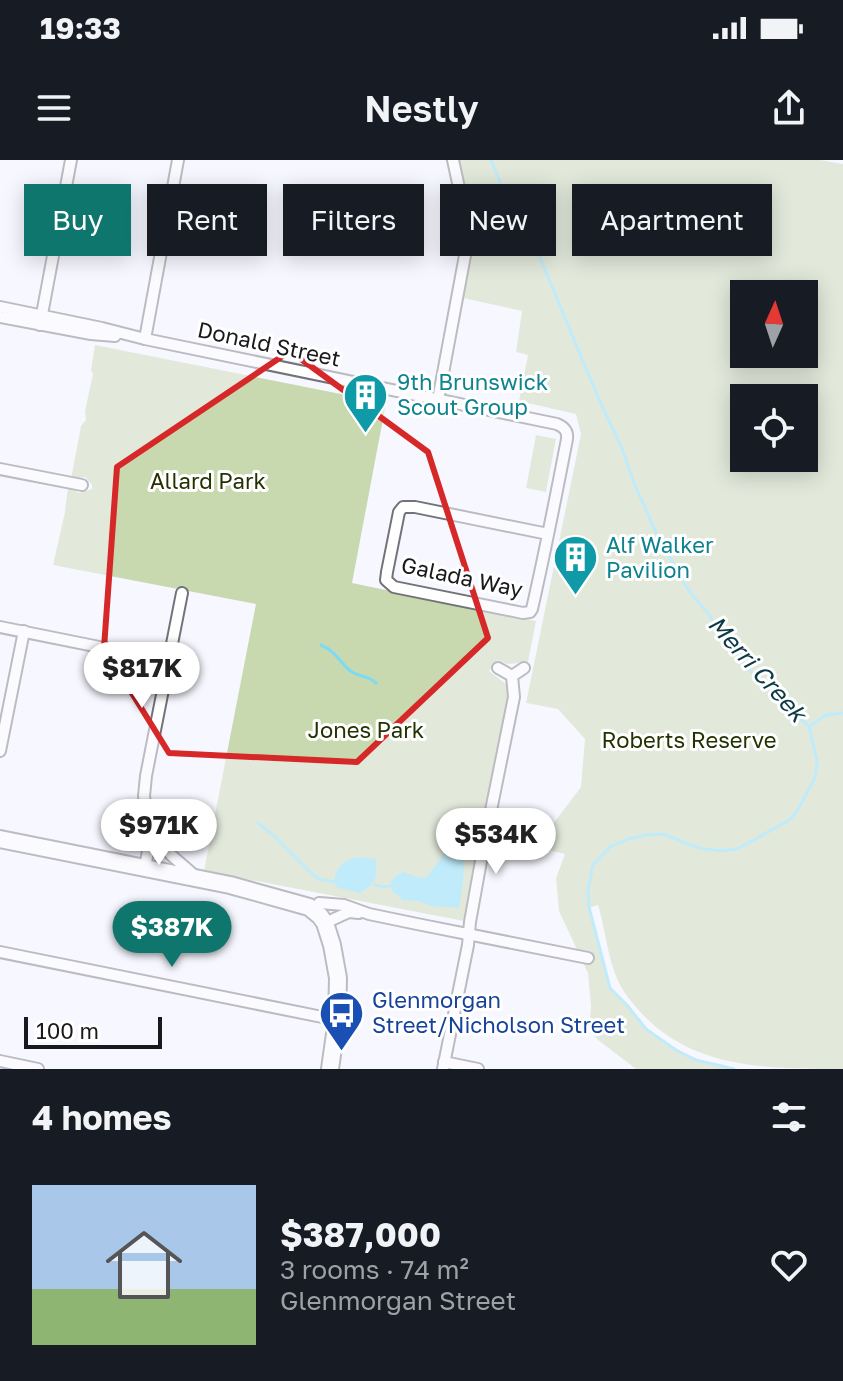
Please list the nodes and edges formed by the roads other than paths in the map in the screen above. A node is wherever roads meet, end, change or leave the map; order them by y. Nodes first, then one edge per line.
1 (71, 160) edge
2 (178, 160) edge
3 (453, 160) edge
4 (0, 307) edge
5 (0, 317) edge
6 (41, 320) junction
7 (145, 339) junction
8 (438, 400) junction
9 (0, 469) edge
10 (82, 485) dead end
11 (548, 534) junction
12 (182, 593) dead end
13 (0, 627) edge
14 (24, 631) junction
15 (169, 661) junction
16 (498, 668) dead end
17 (524, 668) dead end
18 (512, 676) junction
19 (0, 751) edge
20 (149, 827) junction
21 (0, 839) edge
22 (145, 868) junction
23 (198, 879) junction
24 (310, 903) junction
25 (369, 914) junction
26 (328, 921) junction
27 (469, 934) junction
28 (0, 952) edge
29 (588, 958) dead end
30 (337, 1020) junction
31 (0, 1061) edge
32 (444, 1066) edge
33 (38, 1069) edge
34 (330, 1069) edge
35 (478, 1069) edge

1 - 6 street
2 - 7 street
3 - 8 street
4 - 6 street, Donald Street
5 - 6 street, Donald Street
6 - 7 street, Donald Street
7 - 8 street, Donald Street
8 - 11 street, Donald Street
9 - 10 street
11 - 11 street, Galada Way
12 - 15 street
13 - 14 street
14 - 15 street
14 - 19 street
15 - 20 street
16 - 18 street
17 - 18 street
18 - 27 street
20 - 22 street
20 - 23 street
21 - 22 main road
22 - 23 main road
23 - 24 main road
24 - 25 street
24 - 26 main road
25 - 26 street
25 - 27 street
26 - 30 main road
27 - 29 street
27 - 32 street
28 - 30 street
30 - 34 main road
31 - 33 street
32 - 35 street

